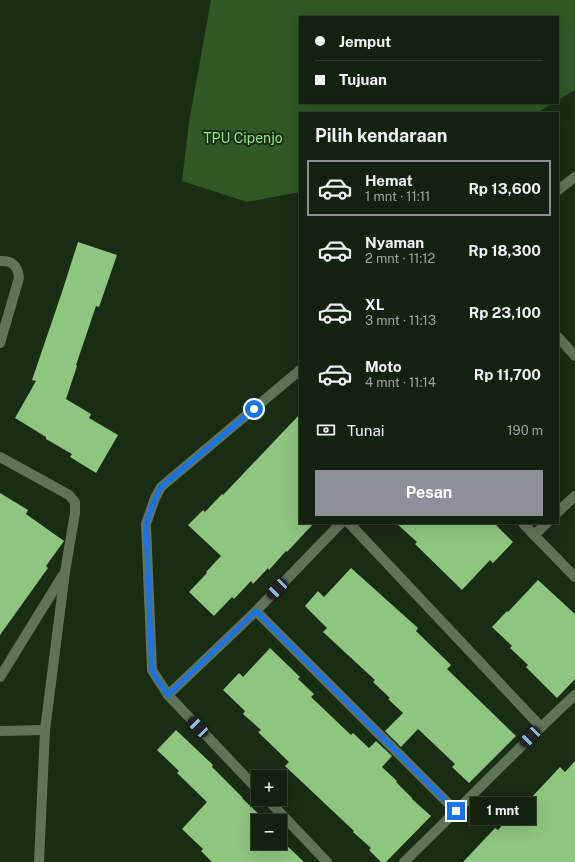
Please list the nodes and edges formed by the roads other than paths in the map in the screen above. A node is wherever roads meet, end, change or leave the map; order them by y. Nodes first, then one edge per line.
1 (575, 176) edge
2 (559, 189) edge
3 (0, 261) edge
4 (559, 338) edge
5 (0, 343) edge
6 (575, 356) edge
7 (299, 371) edge
8 (0, 457) edge
9 (575, 496) edge
10 (559, 511) edge
11 (340, 524) edge
12 (350, 524) edge
13 (524, 524) edge
14 (546, 524) edge
15 (534, 535) junction
16 (65, 572) junction
17 (575, 578) edge
18 (256, 611) junction
19 (0, 677) edge
20 (168, 695) junction
21 (575, 695) edge
22 (541, 727) junction
23 (45, 730) junction
24 (0, 731) edge
25 (251, 783) edge
26 (274, 806) edge
27 (456, 811) junction
28 (39, 862) edge
29 (327, 862) edge
30 (404, 862) edge

1 - 2 street
3 - 5 street
4 - 6 street
7 - 20 street
8 - 16 street
9 - 10 street
11 - 18 street
12 - 22 street
13 - 15 street
14 - 15 street
15 - 17 street
16 - 19 street
16 - 23 street
18 - 20 street
18 - 27 street
20 - 25 street
21 - 22 street
22 - 27 street
23 - 24 street
23 - 28 street
26 - 29 street
27 - 30 street

